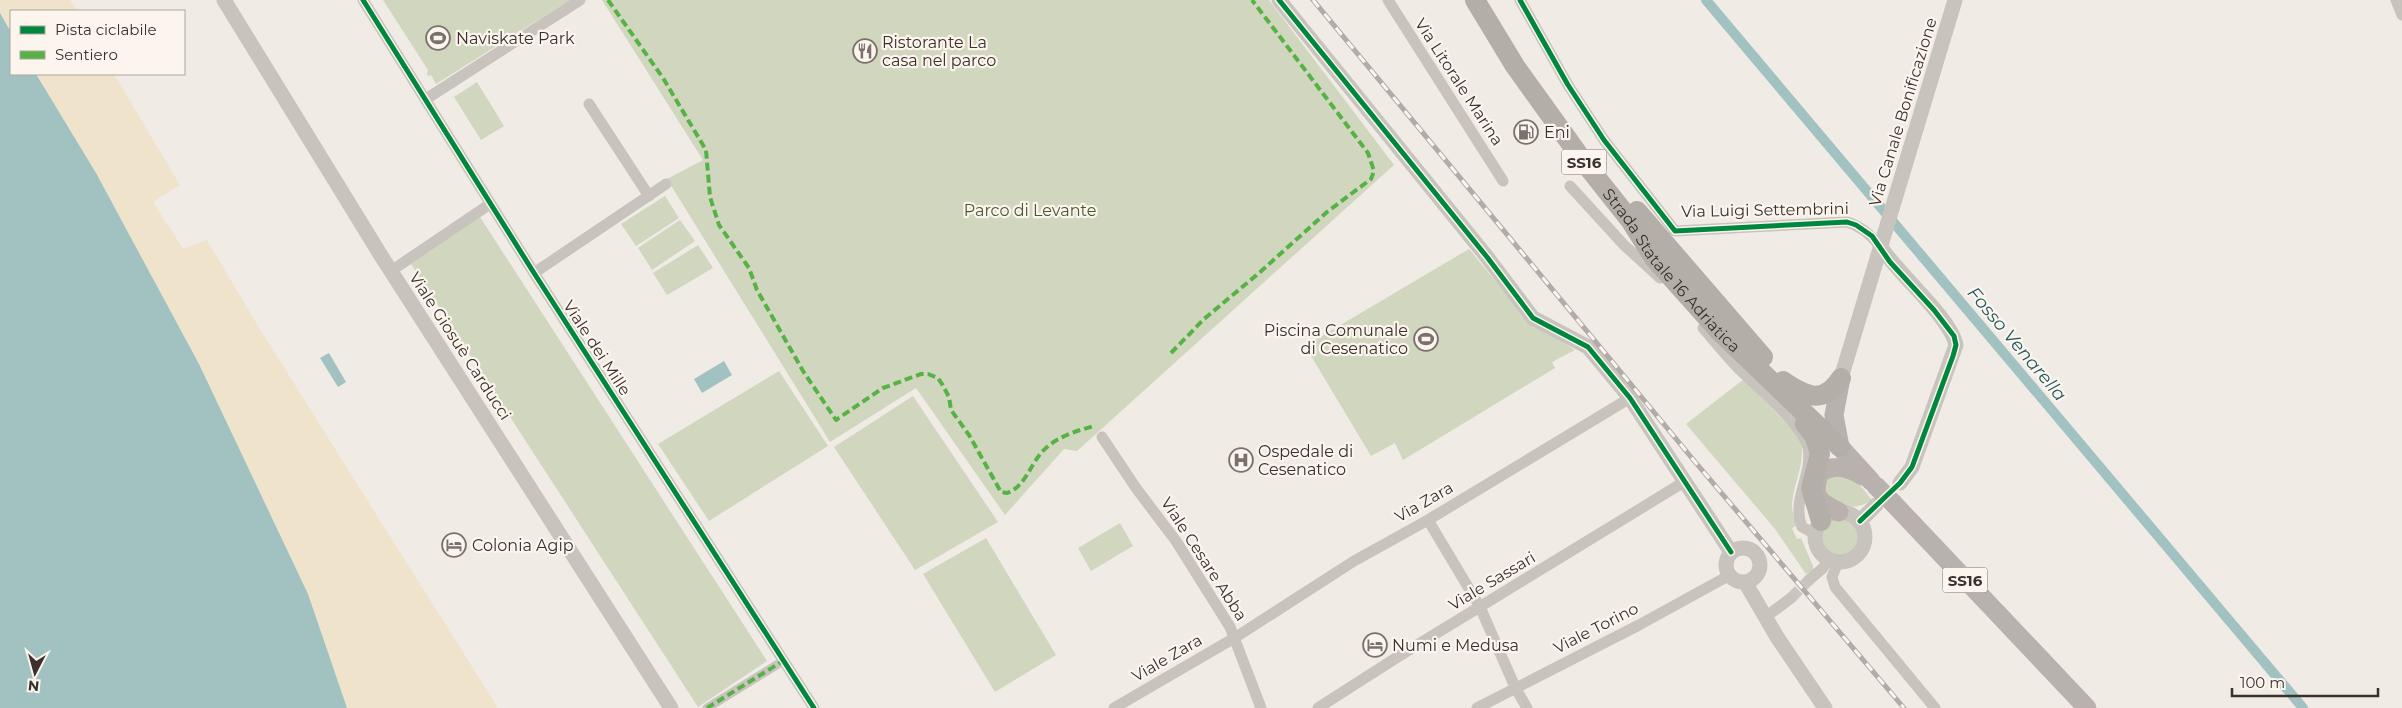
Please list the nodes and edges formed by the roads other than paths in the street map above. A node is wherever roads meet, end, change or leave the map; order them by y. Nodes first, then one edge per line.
1 (224, 0) edge
2 (363, 0) edge
3 (580, 0) edge
4 (1279, 0) edge
5 (1388, 0) edge
6 (1476, 0) edge
7 (1490, 0) edge
8 (1520, 0) edge
9 (1955, 0) edge
10 (2396, 0) edge
11 (2402, 16) edge
12 (426, 99) junction
13 (589, 104) dead end
14 (1503, 181) dead end
15 (666, 184) dead end
16 (1570, 186) dead end
17 (649, 196) junction
18 (490, 204) junction
19 (1880, 244) junction
20 (391, 271) junction
21 (534, 273) junction
22 (1841, 378) junction
23 (1776, 380) junction
24 (1630, 398) junction
25 (1102, 437) dead end
26 (1840, 447) junction
27 (1684, 482) junction
28 (1874, 483) junction
29 (1900, 483) dead end
30 (1884, 504) junction
31 (1839, 512) junction
32 (1428, 520) junction
33 (1860, 522) junction
34 (1818, 528) junction
35 (1731, 552) junction
36 (1833, 561) junction
37 (1730, 575) junction
38 (1749, 580) junction
39 (1809, 580) tunnel mouth
40 (1791, 598) tunnel mouth
41 (1480, 607) junction
42 (1771, 613) junction
43 (1236, 637) junction
44 (1794, 660) junction
45 (783, 661) junction
46 (1515, 687) junction
47 (671, 708) edge
48 (707, 708) edge
49 (814, 708) edge
50 (1114, 708) edge
51 (1261, 708) edge
52 (1318, 708) edge
53 (1477, 708) edge
54 (1527, 708) edge
55 (1825, 708) edge
56 (1935, 708) edge
57 (2087, 708) edge

1 - 20 street, Viale Giosuè Carducci
2 - 12 street, Viale dei Mille
3 - 12 street
4 - 24 street
5 - 14 street, Via Litorale Marina
6 - 23 highway, Strada Statale 16 Adriatica / SS16
7 - 23 highway, Strada Statale 16 Adriatica / SS16
8 - 19 street, Via Luigi Settembrini
9 - 19 street, Via Canale Bonificazione
10 - 11 street
12 - 18 street, Viale dei Mille
13 - 17 street
15 - 17 street
16 - 34 street
17 - 21 street
18 - 20 street
18 - 21 street, Viale dei Mille
19 - 22 street, Via Canale Bonificazione
19 - 29 street, Via Luigi Settembrini
20 - 47 street, Viale Giosuè Carducci
21 - 45 street, Viale dei Mille
22 - 23 highway
22 - 26 main road
23 - 26 highway, Strada Statale 16 Adriatica / SS16
23 - 34 highway
24 - 27 street
24 - 32 street, Via Zara
25 - 43 street, Viale Cesare Abba
26 - 28 main road, Strada Statale 16 Adriatica / SS16
27 - 35 street
27 - 41 street, Viale Sassari
28 - 30 main road, Strada Statale 16 Adriatica / SS16, bridge
28 - 31 main road
30 - 33 street
30 - 57 main road, Strada Statale 16 Adriatica / SS16
31 - 33 street
31 - 34 street
32 - 41 street
32 - 43 street, Via Zara
33 - 36 street
34 - 36 street
35 - 37 street
35 - 38 street
36 - 39 street
36 - 56 street
37 - 38 street
37 - 46 street, Viale Torino
38 - 42 street
38 - 44 street
40 - 42 street
41 - 46 street
41 - 52 street, Viale Sassari
42 - 44 street
43 - 50 street, Viale Zara
43 - 51 street, Viale Cesare Abba
44 - 55 street
45 - 48 street
45 - 49 street, Viale dei Mille
46 - 53 street, Viale Torino
46 - 54 street

